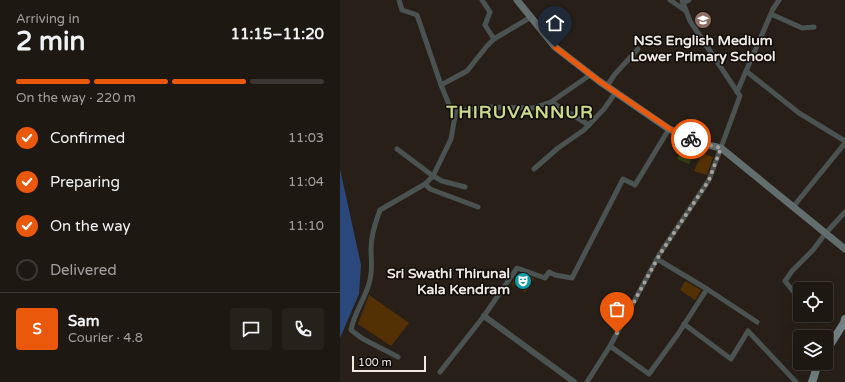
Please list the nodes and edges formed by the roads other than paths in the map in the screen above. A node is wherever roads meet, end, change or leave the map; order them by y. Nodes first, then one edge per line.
1 (398, 0) edge
2 (482, 0) edge
3 (517, 0) edge
4 (670, 0) edge
5 (689, 0) edge
6 (779, 0) edge
7 (682, 2) edge
8 (686, 11) junction
9 (771, 14) junction
10 (531, 17) junction
11 (814, 27) dead end
12 (494, 39) junction
13 (638, 49) dead end
14 (746, 71) junction
15 (590, 75) junction
16 (441, 85) junction
17 (607, 86) junction
18 (616, 92) junction
19 (737, 92) junction
20 (551, 102) junction
21 (454, 112) junction
22 (590, 125) junction
23 (670, 129) junction
24 (845, 142) edge
25 (721, 148) junction
26 (397, 149) dead end
27 (534, 169) dead end
28 (433, 176) junction
29 (425, 184) junction
30 (465, 187) dead end
31 (478, 207) dead end
32 (793, 207) junction
33 (845, 212) edge
34 (825, 234) junction
35 (845, 249) edge
36 (657, 259) junction
37 (707, 290) junction
38 (793, 291) edge
39 (484, 316) junction
40 (757, 322) dead end
41 (684, 324) junction
42 (844, 325) edge
43 (833, 342) edge
44 (610, 346) junction
45 (398, 357) dead end
46 (815, 370) edge
47 (440, 372) dead end
48 (574, 382) edge
49 (587, 382) edge
50 (796, 382) edge
51 (812, 382) edge

1 - 16 street
2 - 12 street
3 - 10 main road
4 - 8 street
5 - 7 street
6 - 9 street
7 - 8 street
8 - 19 street
9 - 11 street
9 - 14 street
10 - 12 street
10 - 15 main road
12 - 16 street
13 - 17 street
14 - 19 street
14 - 24 street
15 - 17 main road
15 - 20 street
16 - 21 street
17 - 18 main road
18 - 22 street
18 - 23 main road
19 - 25 street
20 - 21 street
20 - 22 street
21 - 28 street
22 - 27 street
23 - 25 main road
23 - 39 street
24 - 32 street
25 - 32 main road
25 - 36 street
26 - 28 street
28 - 29 street
28 - 30 street
29 - 31 street
29 - 45 street
32 - 34 main road
33 - 34 street
34 - 35 main road
34 - 38 street
36 - 37 street
36 - 44 street
37 - 40 street
37 - 41 street
39 - 47 street
39 - 48 street
41 - 44 street
41 - 50 street
42 - 43 main road
44 - 49 street
46 - 51 main road

